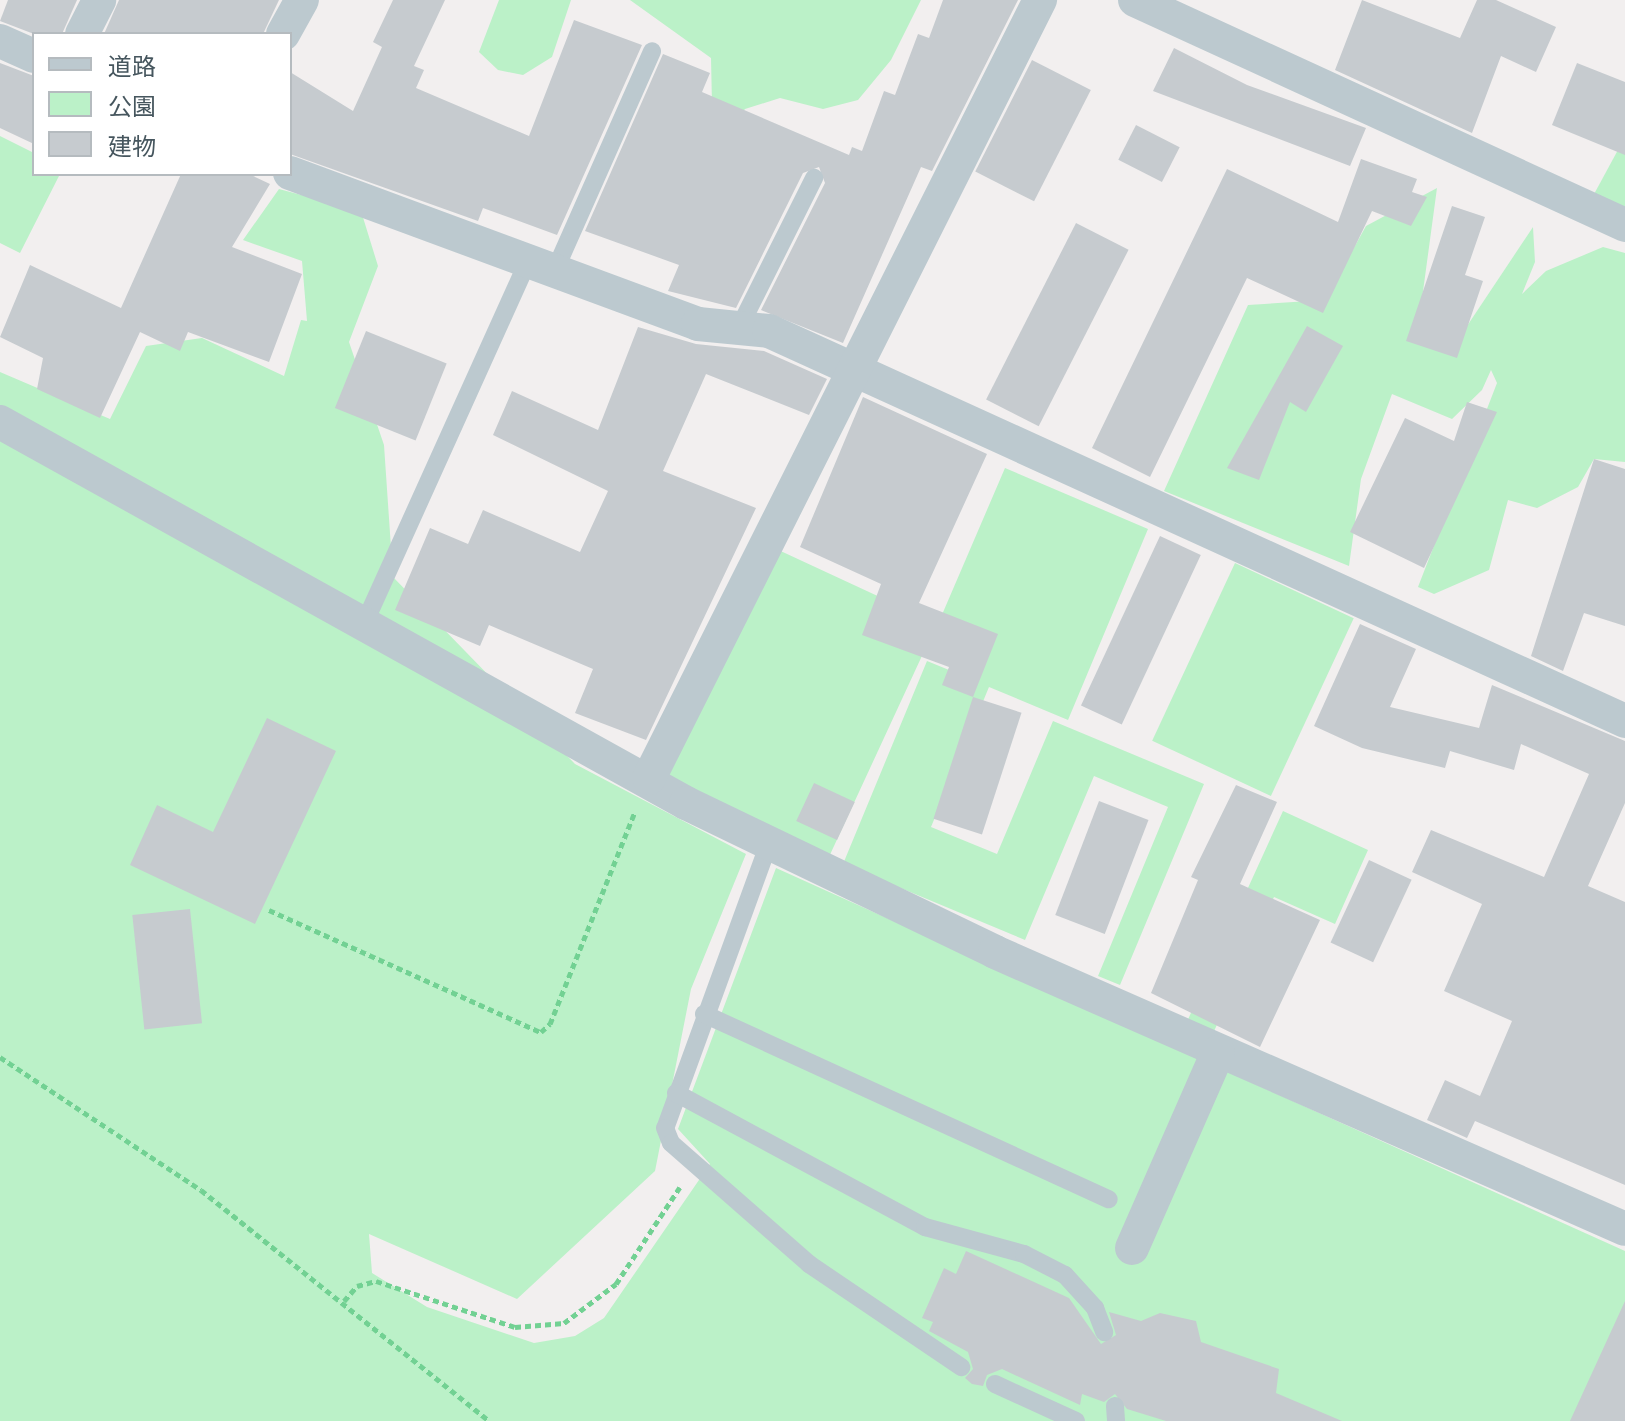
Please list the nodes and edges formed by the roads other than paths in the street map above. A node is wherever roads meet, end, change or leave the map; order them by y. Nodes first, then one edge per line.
1 (99, 0) edge
2 (302, 0) edge
3 (1040, 0) edge
4 (1135, 0) edge
5 (83, 32) edge
6 (284, 32) edge
7 (0, 41) edge
8 (652, 51) dead end
9 (32, 55) edge
10 (292, 174) edge
11 (814, 178) dead end
12 (1625, 225) edge
13 (543, 262) junction
14 (739, 328) junction
15 (853, 369) junction
16 (0, 422) edge
17 (365, 622) junction
18 (1625, 721) edge
19 (649, 778) junction
20 (769, 843) junction
21 (704, 1014) junction
22 (1218, 1052) junction
23 (676, 1093) junction
24 (1109, 1199) dead end
25 (1625, 1229) edge
26 (1132, 1248) dead end
27 (1104, 1332) dead end
28 (961, 1367) dead end
29 (995, 1384) dead end
30 (1076, 1421) edge

1 - 5 street
2 - 6 street
3 - 15 street
4 - 12 street
7 - 9 street
8 - 13 lane
10 - 13 street
11 - 14 lane
13 - 14 street
13 - 17 lane
14 - 15 street
15 - 18 street
15 - 19 street
16 - 17 street
17 - 19 street
19 - 20 street
20 - 21 lane
20 - 22 street
21 - 23 lane
21 - 24 lane
22 - 25 street
22 - 26 street
23 - 27 lane
23 - 28 lane
29 - 30 lane

